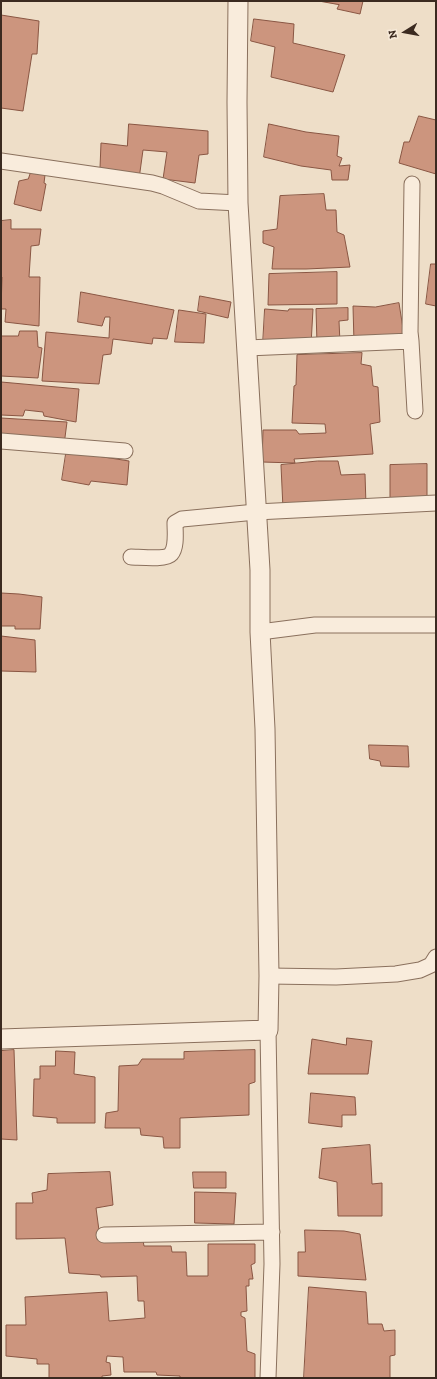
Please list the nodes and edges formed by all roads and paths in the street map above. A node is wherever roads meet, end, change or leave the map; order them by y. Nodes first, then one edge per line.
1 (238, 1) edge
2 (1, 161) edge
3 (412, 184) dead end
4 (238, 203) junction
5 (412, 341) junction
6 (246, 348) junction
7 (415, 410) dead end
8 (1, 441) edge
9 (124, 451) dead end
10 (436, 503) edge
11 (256, 512) junction
12 (131, 557) dead end
13 (436, 625) edge
14 (260, 632) junction
15 (436, 956) edge
16 (269, 976) junction
17 (268, 1030) junction
18 (1, 1039) edge
19 (272, 1232) junction
20 (104, 1235) dead end
21 (268, 1378) edge

1 - 4 street
2 - 4 street
3 - 5 street
4 - 6 street
5 - 6 street
5 - 7 street
6 - 11 street
8 - 9 street
10 - 11 street
11 - 12 street
11 - 14 street
13 - 14 street
14 - 16 street
15 - 16 street
16 - 17 street
17 - 18 street
17 - 19 street
19 - 20 street
19 - 21 street

